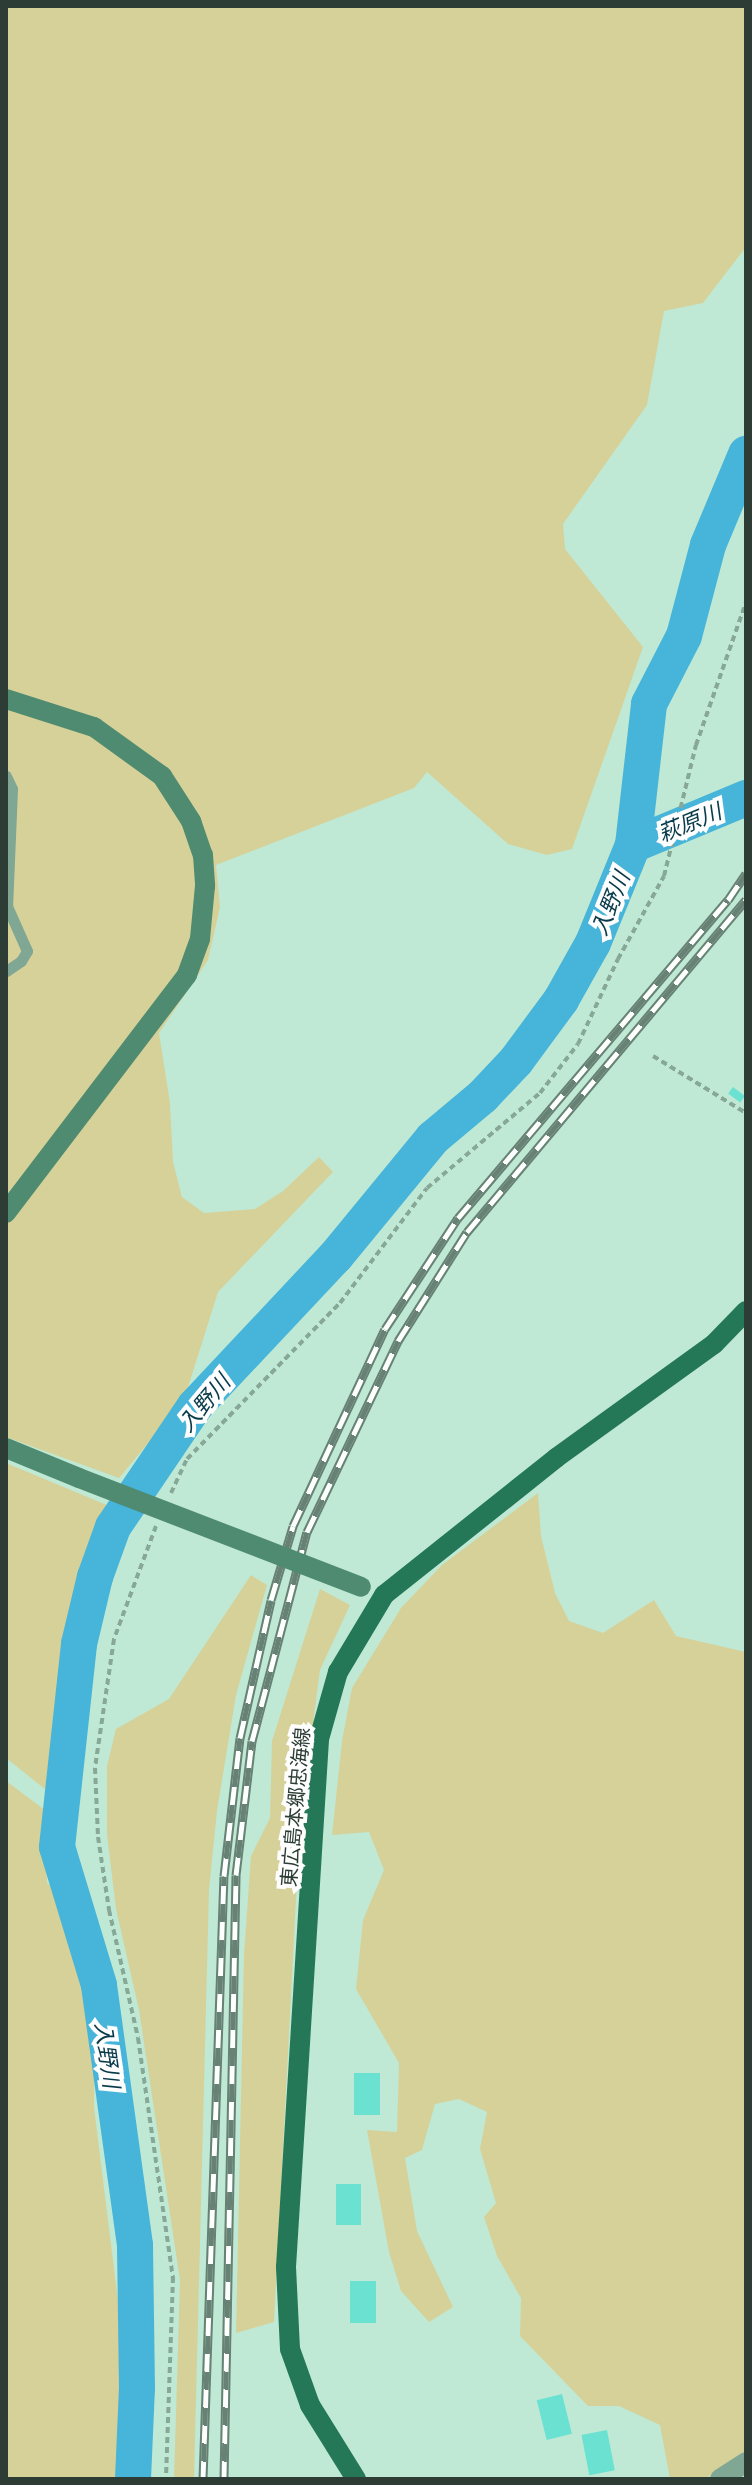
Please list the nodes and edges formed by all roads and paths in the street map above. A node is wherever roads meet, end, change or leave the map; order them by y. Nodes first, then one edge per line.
1 (746, 602) edge
2 (6, 699) edge
3 (6, 776) edge
4 (6, 971) edge
5 (653, 1056) dead end
6 (746, 1113) edge
7 (6, 1213) edge
8 (746, 1311) edge
9 (6, 1448) edge
10 (168, 1500) dead end
11 (161, 1514) dead end
12 (384, 1595) junction
13 (746, 2462) edge
14 (166, 2479) edge
15 (356, 2479) edge
16 (720, 2479) edge

1 - 10 path
2 - 7 street
3 - 4 lane
5 - 6 path
8 - 12 main road, 東広島本郷忠海線
9 - 12 street, bridge
11 - 14 path
12 - 15 main road, 東広島本郷忠海線
13 - 16 street

